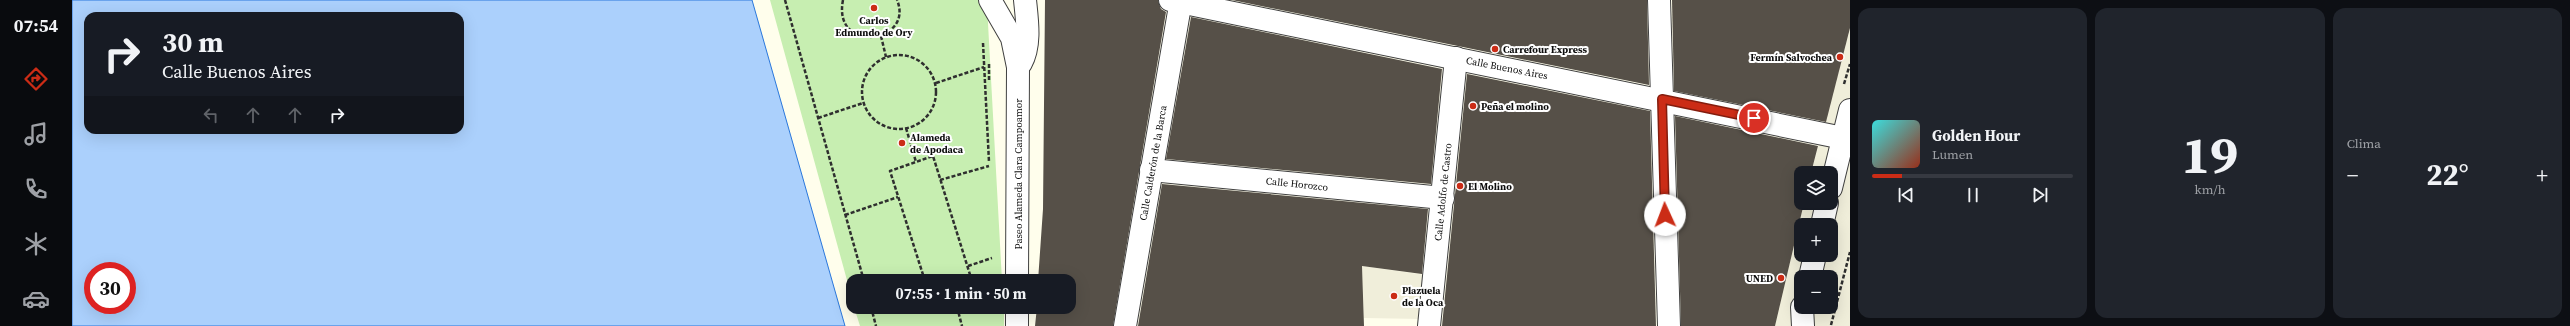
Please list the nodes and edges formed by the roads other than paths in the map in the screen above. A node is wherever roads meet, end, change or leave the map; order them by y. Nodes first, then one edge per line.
1 (990, 0) edge
2 (1025, 0) edge
3 (1659, 0) edge
4 (1177, 1) edge
5 (1456, 58) junction
6 (1018, 67) junction
7 (1662, 99) junction
8 (1850, 110) edge
9 (1843, 138) junction
10 (1836, 166) edge
11 (1151, 170) junction
12 (1443, 198) junction
13 (1017, 274) edge
14 (1017, 314) edge
15 (1802, 314) edge
16 (1016, 326) edge
17 (1125, 326) edge
18 (1429, 326) edge
19 (1669, 326) edge
20 (1803, 326) edge

1 - 6 street, Paseo Alameda Clara Campoamor
2 - 6 street, Paseo Alameda Clara Campoamor
3 - 7 street
4 - 5 street, Calle Buenos Aires
4 - 11 street, Calle Calderón de la Barca
5 - 7 street, Calle Buenos Aires
5 - 12 street, Calle Adolfo de Castro
6 - 13 street, Paseo Alameda Clara Campoamor
7 - 9 street, Calle Buenos Aires
7 - 19 street
8 - 9 street
9 - 10 street
11 - 12 street, Calle Horozco
11 - 17 street, Calle Calderón de la Barca
12 - 18 street, Calle Adolfo de Castro
14 - 16 street
15 - 20 street

